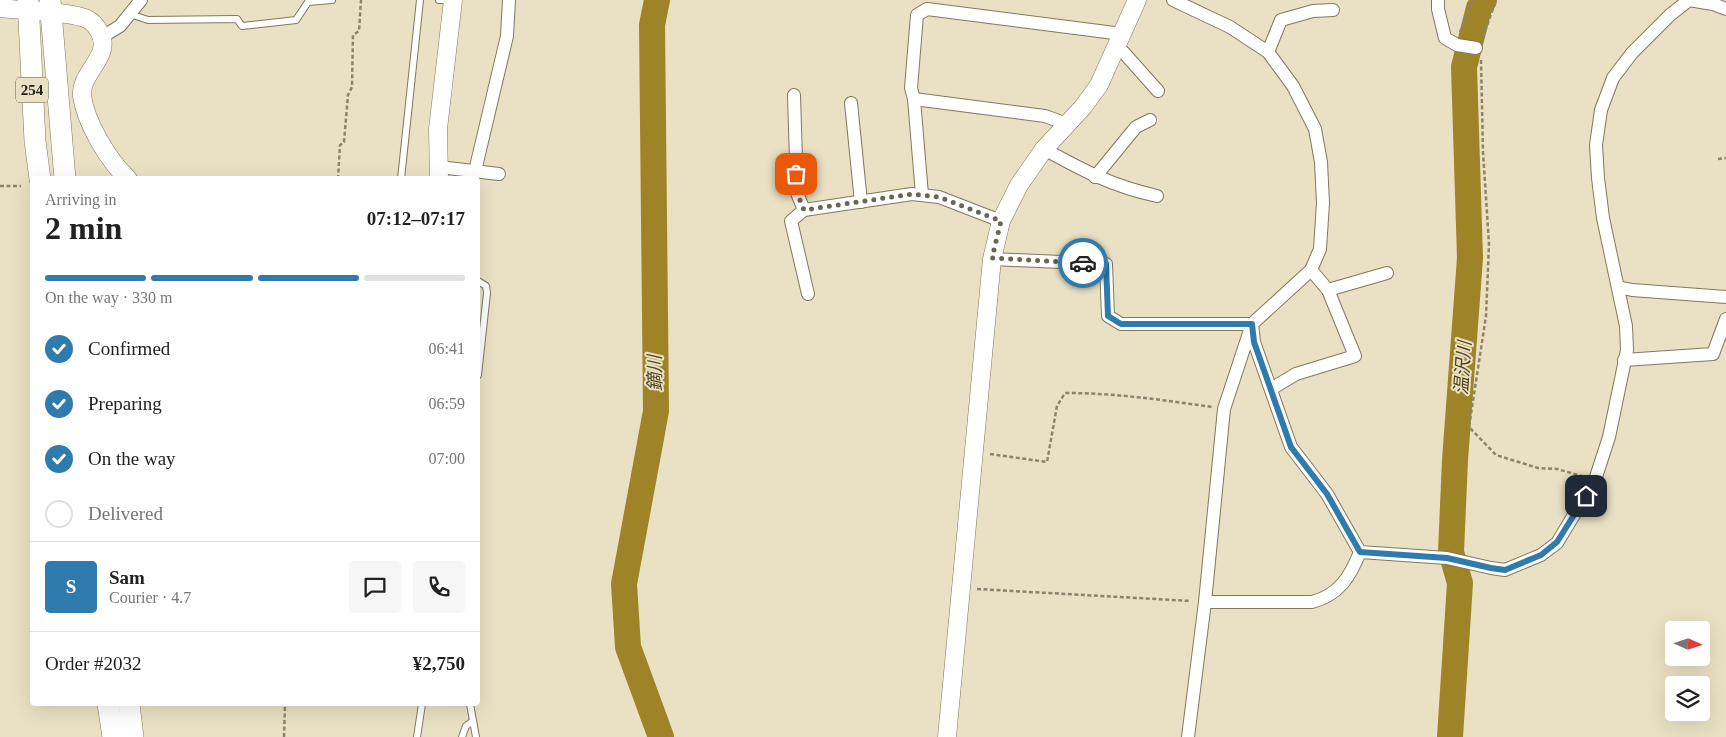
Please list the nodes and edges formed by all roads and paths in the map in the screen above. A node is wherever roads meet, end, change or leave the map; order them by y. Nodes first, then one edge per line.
1 (141, 0) edge
2 (332, 0) edge
3 (361, 0) edge
4 (420, 0) edge
5 (439, 0) edge
6 (453, 0) edge
7 (509, 0) edge
8 (1137, 0) edge
9 (1172, 0) edge
10 (1438, 0) edge
11 (1473, 0) edge
12 (1496, 0) edge
13 (28, 6) edge
14 (50, 6) edge
15 (0, 8) edge
16 (1726, 9) edge
17 (1333, 10) dead end
18 (130, 14) junction
19 (102, 37) junction
20 (1119, 40) junction
21 (1457, 45) junction
22 (1479, 48) junction
23 (1268, 52) junction
24 (1158, 91) dead end
25 (794, 95) dead end
26 (914, 99) junction
27 (851, 102) dead end
28 (1150, 120) dead end
29 (1067, 124) junction
30 (1044, 149) junction
31 (1726, 158) edge
32 (1718, 159) dead end
33 (475, 171) junction
34 (439, 173) edge
35 (499, 174) dead end
36 (31, 176) edge
37 (65, 176) edge
38 (126, 176) edge
39 (338, 176) edge
40 (401, 176) edge
41 (1094, 177) junction
42 (30, 182) edge
43 (0, 186) edge
44 (922, 195) junction
45 (1157, 196) dead end
46 (861, 202) junction
47 (804, 210) junction
48 (1001, 221) junction
49 (992, 258) junction
50 (1311, 270) junction
51 (1387, 273) dead end
52 (480, 282) edge
53 (1618, 287) junction
54 (1328, 290) junction
55 (808, 294) dead end
56 (1726, 297) edge
57 (1726, 319) edge
58 (1252, 324) junction
59 (480, 357) edge
60 (1624, 360) junction
61 (1271, 389) junction
62 (1224, 409) junction
63 (974, 451) junction
64 (1595, 480) junction
65 (1360, 552) junction
66 (961, 588) junction
67 (1205, 602) junction
68 (108, 706) edge
69 (129, 706) edge
70 (286, 706) edge
71 (422, 706) edge
72 (470, 706) edge
73 (473, 721) junction
74 (113, 737) edge
75 (133, 737) edge
76 (284, 737) edge
77 (417, 737) edge
78 (462, 737) edge
79 (476, 737) edge
80 (947, 737) edge
81 (1188, 737) edge

1 - 18 street
2 - 18 lane
3 - 39 path
4 - 40 lane
5 - 6 lane
6 - 34 street
7 - 33 street
8 - 20 street
9 - 23 street
10 - 21 street
11 - 21 path
12 - 22 path
13 - 14 street
13 - 15 street
13 - 36 highway, 254
14 - 19 street
14 - 37 highway, 254
16 - 53 street
17 - 23 street
18 - 19 street
19 - 38 street
20 - 24 street
20 - 26 street
20 - 29 street
21 - 22 street
22 - 64 path
23 - 50 street
25 - 47 street
26 - 29 street
26 - 44 street
27 - 46 street
28 - 41 street
29 - 30 street
30 - 41 street
30 - 48 street
31 - 32 path
33 - 34 street
33 - 35 street
41 - 45 street
42 - 43 path
44 - 46 street
44 - 48 street
46 - 47 street
47 - 55 street
48 - 49 street
49 - 58 street
49 - 63 street
50 - 54 street
50 - 58 street
51 - 54 street
52 - 59 lane
53 - 56 street
53 - 60 street
54 - 61 street
57 - 60 street
58 - 61 street
58 - 62 street
60 - 64 street
61 - 65 street
62 - 63 path
62 - 67 street
63 - 66 street
64 - 65 street
65 - 67 street
66 - 67 path
66 - 80 street
67 - 81 street
68 - 74 highway
69 - 75 highway
70 - 76 path
71 - 77 lane
72 - 73 lane
73 - 78 lane
73 - 79 lane

